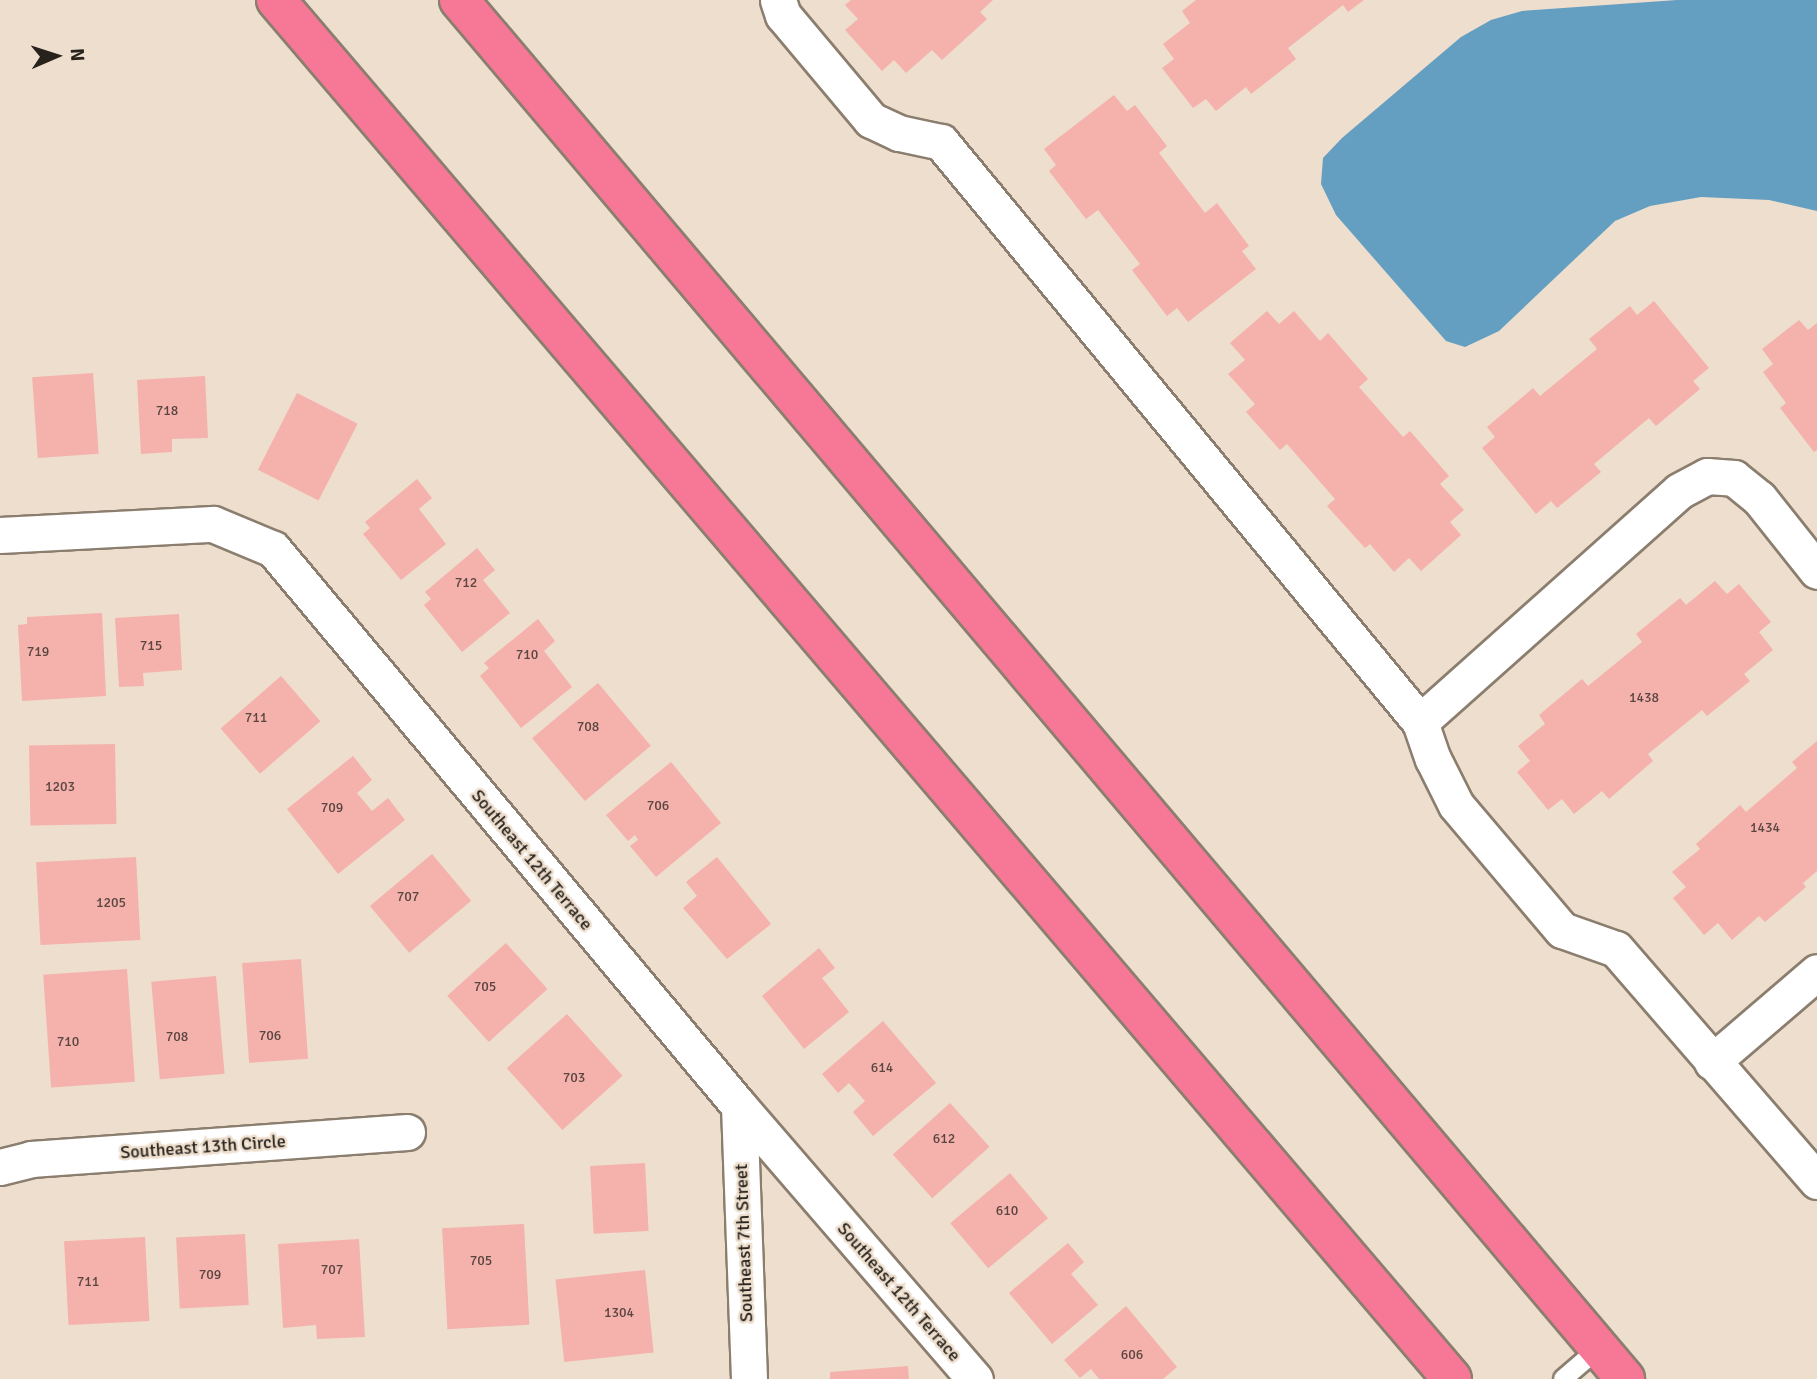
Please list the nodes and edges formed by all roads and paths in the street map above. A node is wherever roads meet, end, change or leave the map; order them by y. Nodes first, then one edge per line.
1 (276, 0) edge
2 (459, 0) edge
3 (778, 0) edge
4 (0, 535) edge
5 (1817, 571) edge
6 (1420, 722) junction
7 (1817, 972) edge
8 (1712, 1062) junction
9 (738, 1107) junction
10 (407, 1132) dead end
11 (1812, 1164) edge
12 (0, 1167) edge
13 (1598, 1348) junction
14 (749, 1379) edge
15 (975, 1379) edge
16 (1452, 1379) edge
17 (1563, 1379) edge
18 (1625, 1379) edge

1 - 16 highway
2 - 13 highway
3 - 6 street
4 - 9 street, Southeast 12th Terrace
5 - 6 street
6 - 8 street
7 - 8 street
8 - 11 street
9 - 14 street, Southeast 7th Street
9 - 15 street, Southeast 12th Terrace
10 - 12 street, Southeast 13th Circle
13 - 17 lane
13 - 18 highway

